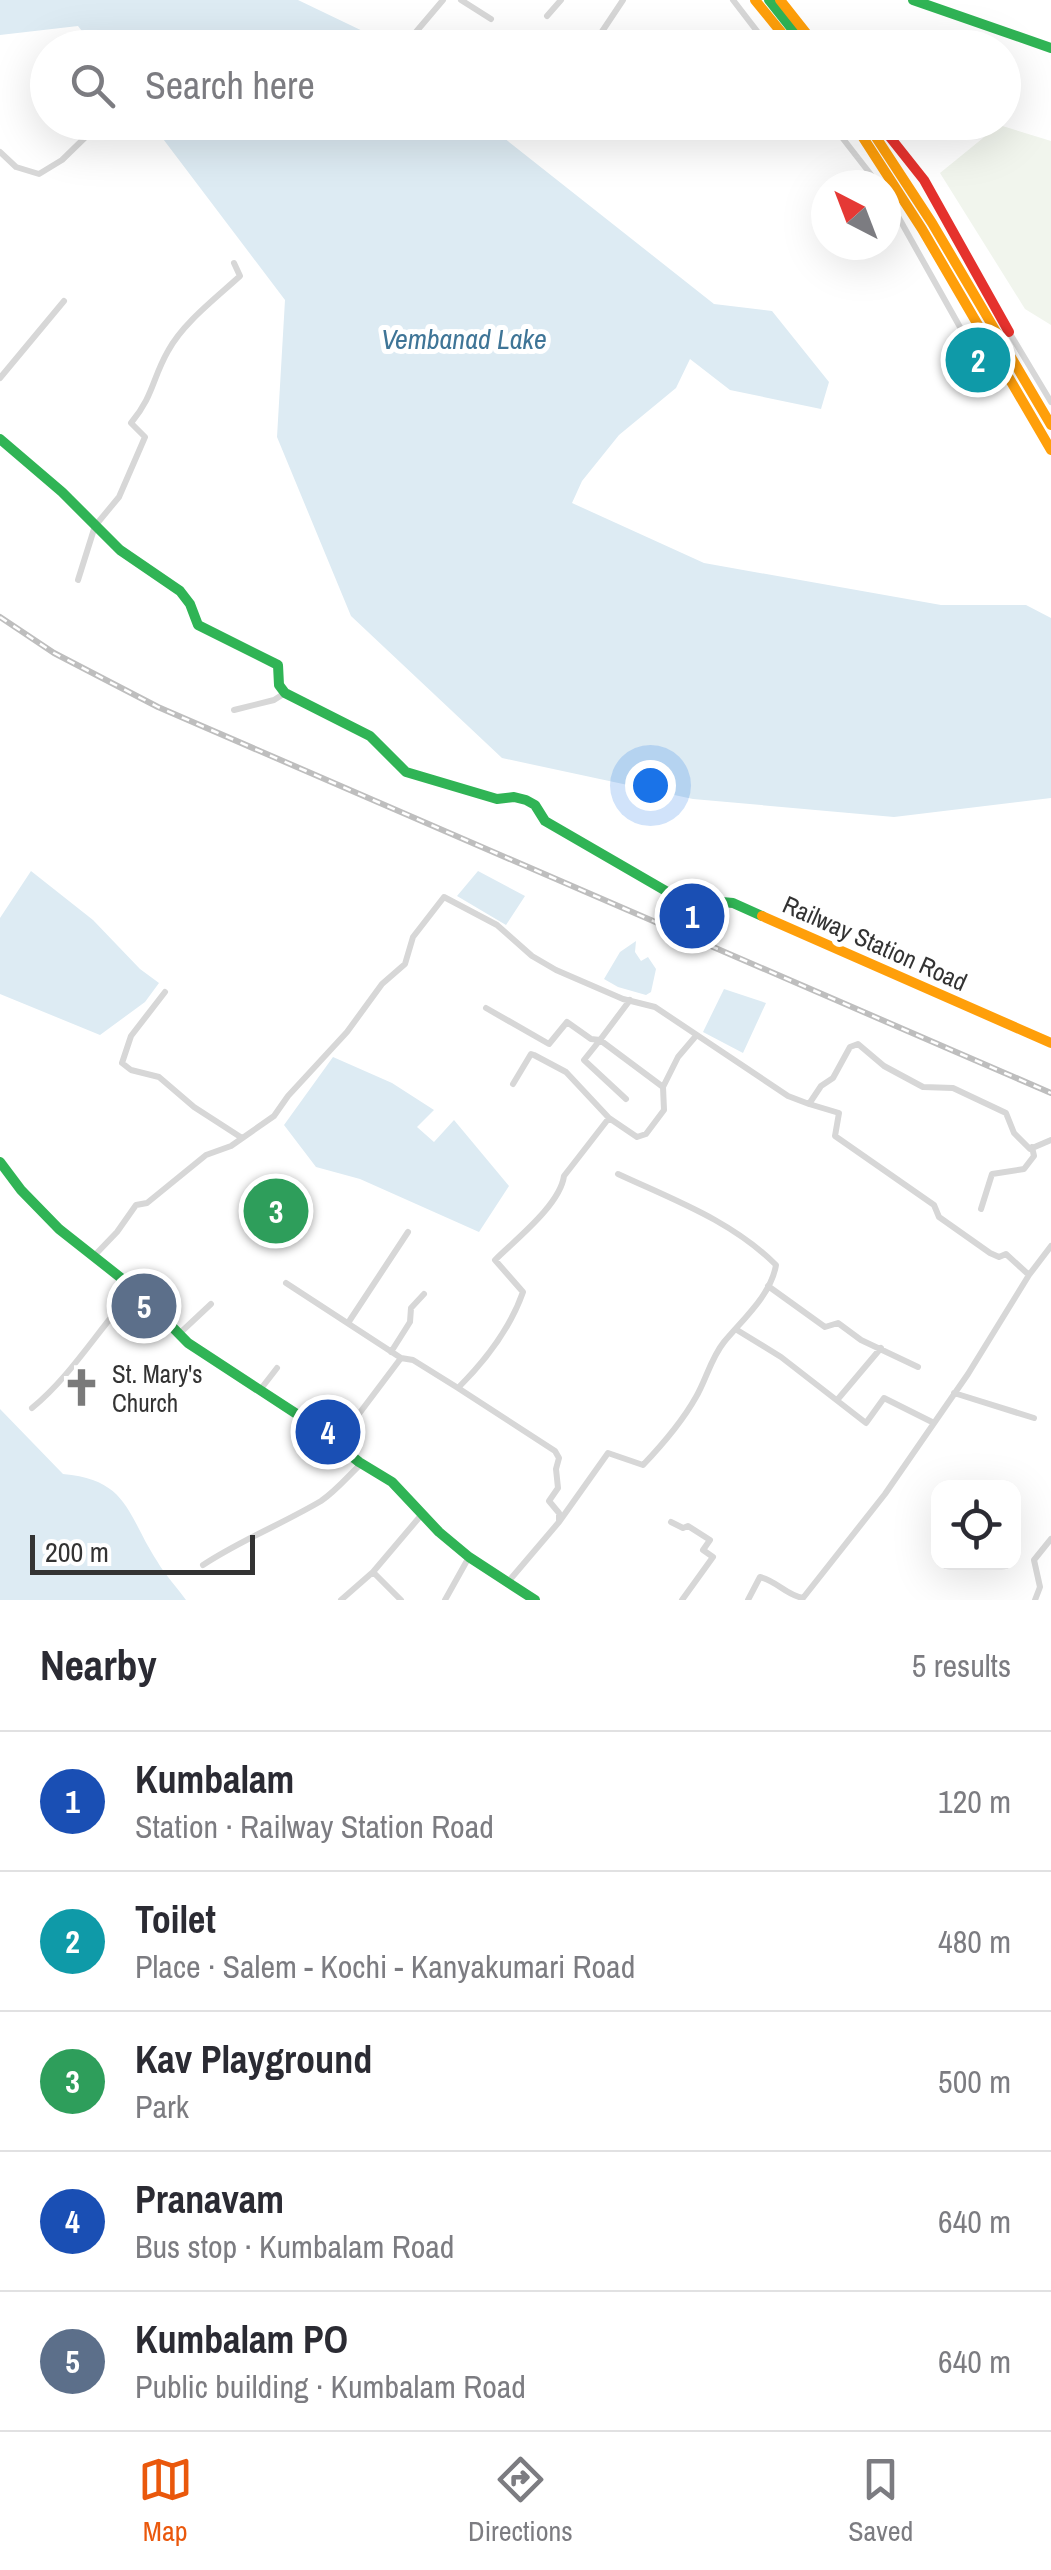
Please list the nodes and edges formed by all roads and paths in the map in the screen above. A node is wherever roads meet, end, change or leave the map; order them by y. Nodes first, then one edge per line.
1 (442, 0) edge
2 (461, 0) edge
3 (561, 0) edge
4 (623, 0) edge
5 (733, 0) edge
6 (756, 0) edge
7 (769, 0) edge
8 (780, 0) edge
9 (913, 0) edge
10 (547, 16) dead end
11 (492, 19) dead end
12 (417, 30) edge
13 (603, 30) edge
14 (756, 30) edge
15 (780, 30) edge
16 (793, 30) edge
17 (804, 30) edge
18 (999, 30) edge
19 (1021, 38) edge
20 (1051, 48) edge
21 (82, 140) edge
22 (844, 140) edge
23 (865, 140) edge
24 (878, 140) edge
25 (892, 140) edge
26 (0, 152) edge
27 (867, 170) edge
28 (901, 221) edge
29 (234, 263) dead end
30 (64, 301) dead end
31 (1009, 332) joint
32 (966, 336) dead end
33 (0, 378) edge
34 (1051, 402) edge
35 (1051, 425) edge
36 (0, 439) edge
37 (1051, 450) edge
38 (95, 526) junction
39 (78, 580) dead end
40 (285, 693) junction
41 (234, 710) dead end
42 (165, 992) dead end
43 (630, 1000) junction
44 (486, 1008) dead end
45 (695, 1037) junction
46 (600, 1040) junction
47 (1051, 1042) edge
48 (513, 1084) dead end
49 (664, 1087) junction
50 (626, 1099) dead end
51 (809, 1104) junction
52 (609, 1118) junction
53 (243, 1138) junction
54 (1051, 1140) edge
55 (1032, 1147) junction
56 (0, 1162) edge
57 (618, 1174) dead end
58 (981, 1209) dead end
59 (408, 1232) dead end
60 (1051, 1246) edge
61 (93, 1257) junction
62 (1029, 1274) junction
63 (146, 1278) dead end
64 (286, 1283) dead end
65 (768, 1286) junction
66 (135, 1289) junction
67 (424, 1294) dead end
68 (210, 1304) dead end
69 (348, 1323) junction
70 (737, 1330) junction
71 (180, 1333) junction
72 (881, 1348) junction
73 (391, 1352) junction
74 (400, 1358) junction
75 (918, 1367) dead end
76 (277, 1368) dead end
77 (458, 1388) junction
78 (260, 1390) junction
79 (954, 1393) junction
80 (838, 1399) junction
81 (32, 1408) dead end
82 (1034, 1418) dead end
83 (932, 1422) junction
84 (337, 1443) junction
85 (362, 1463) junction
86 (423, 1513) junction
87 (558, 1522) junction
88 (672, 1522) dead end
89 (1051, 1540) edge
90 (469, 1557) junction
91 (203, 1565) dead end
92 (372, 1572) junction
93 (508, 1582) junction
94 (804, 1599) edge
95 (342, 1600) edge
96 (401, 1600) edge
97 (445, 1600) edge
98 (535, 1600) edge
99 (682, 1600) edge
100 (748, 1600) edge
101 (1036, 1600) edge

1 - 12 street
2 - 11 street
3 - 10 street
4 - 13 street
5 - 14 street
6 - 15 main road
7 - 16 main road
8 - 17 main road
9 - 18 main road
19 - 20 main road
21 - 26 street
22 - 27 street
23 - 37 main road
24 - 35 main road
25 - 31 main road
28 - 32 street
29 - 38 street
30 - 33 street
31 - 34 street
36 - 38 main road
38 - 39 street
38 - 40 main road
40 - 41 street
40 - 47 main road, Railway Station Road
42 - 53 street
43 - 45 street
43 - 46 street
43 - 53 street
44 - 46 street
45 - 49 street
45 - 51 street
46 - 49 street
46 - 50 street
48 - 52 street
49 - 52 street
51 - 55 street
51 - 62 street
52 - 77 street
53 - 61 street
54 - 55 street
55 - 58 street
56 - 61 main road
57 - 65 street
59 - 69 street
60 - 62 street
61 - 66 main road
62 - 79 street
63 - 66 street
64 - 69 street
65 - 70 street
65 - 72 street
66 - 71 main road
66 - 81 street
67 - 73 street
68 - 71 street
69 - 73 street
70 - 80 street
70 - 87 street
71 - 78 main road
72 - 75 street
72 - 80 street
73 - 74 street
74 - 77 street
74 - 84 street
76 - 78 street
77 - 87 street
78 - 84 main road
79 - 82 street
79 - 83 street
80 - 83 street
83 - 94 street
84 - 85 main road
85 - 86 main road
85 - 91 street
86 - 90 main road
86 - 92 street
87 - 93 street
88 - 99 street
89 - 101 street
90 - 93 main road
90 - 97 street
92 - 95 street
92 - 96 street
93 - 98 main road
94 - 100 street

